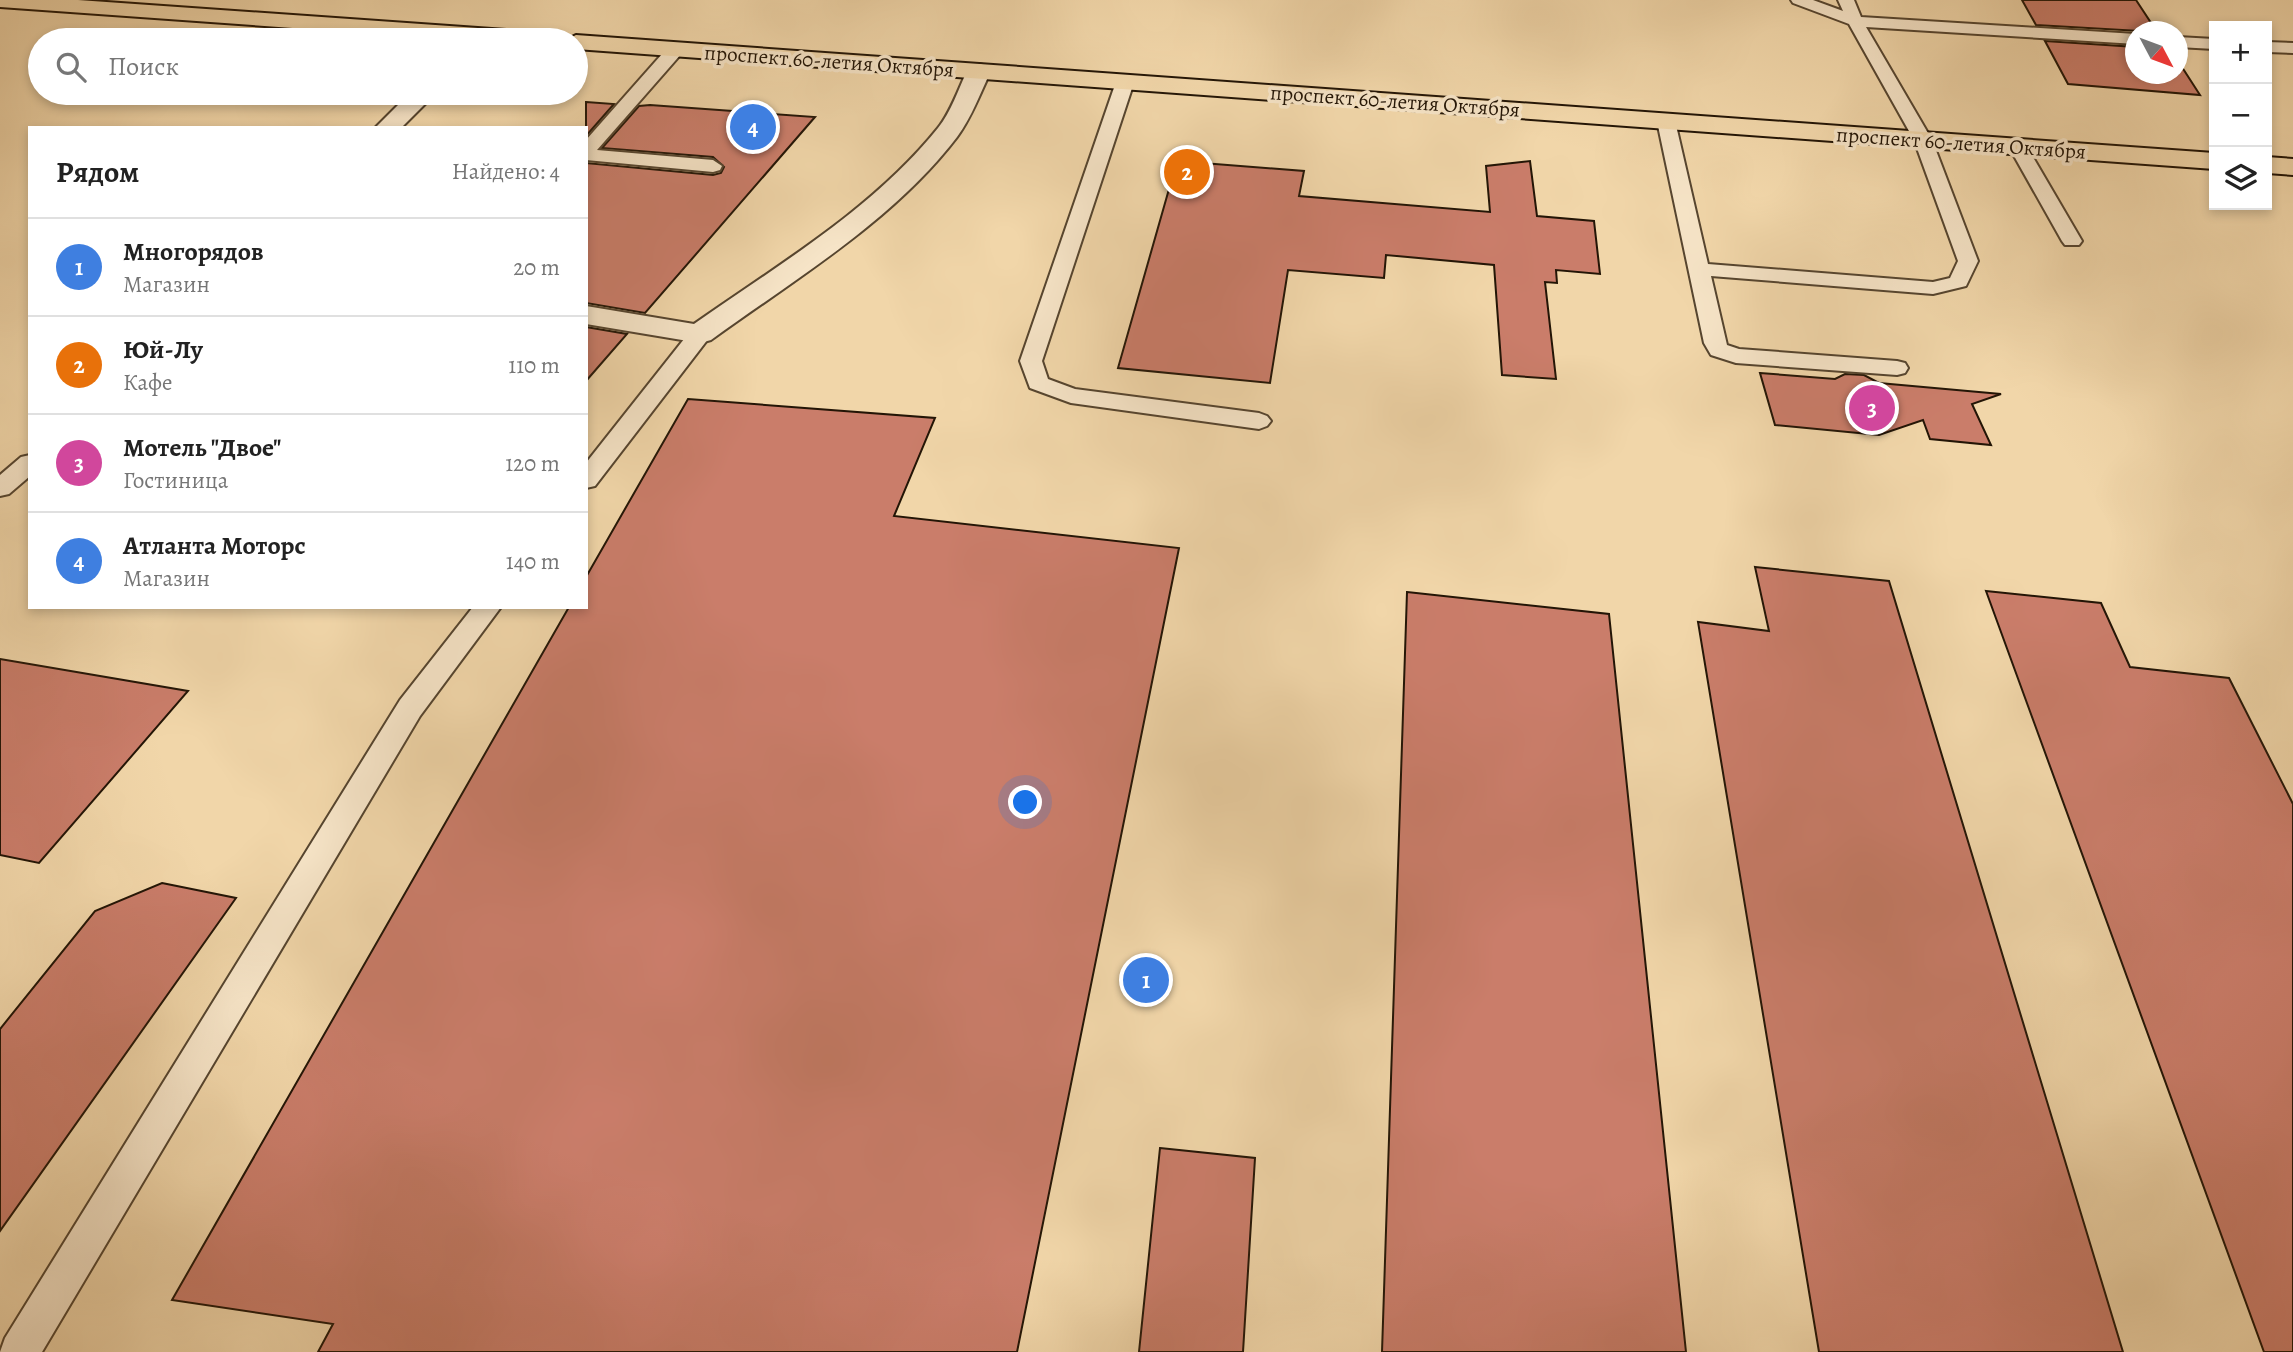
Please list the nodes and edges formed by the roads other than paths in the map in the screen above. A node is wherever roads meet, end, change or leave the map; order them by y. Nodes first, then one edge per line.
1 (1799, 0) edge
2 (1846, 0) edge
3 (0, 1) edge
4 (1855, 21) junction
5 (352, 28) edge
6 (2125, 38) edge
7 (588, 43) edge
8 (2188, 43) edge
9 (2209, 44) edge
10 (2272, 47) edge
11 (2293, 48) edge
12 (676, 49) junction
13 (979, 71) junction
14 (1125, 82) junction
15 (411, 105) edge
16 (1666, 121) junction
17 (389, 126) edge
18 (1923, 140) junction
19 (2018, 147) junction
20 (588, 151) edge
21 (588, 153) edge
22 (2209, 161) edge
23 (2272, 165) edge
24 (713, 166) dead end
25 (2293, 167) edge
26 (2072, 241) dead end
27 (1698, 269) junction
28 (588, 315) edge
29 (699, 334) junction
30 (1896, 369) dead end
31 (1259, 421) dead end
32 (28, 465) edge
33 (588, 477) edge
34 (0, 488) edge
35 (486, 609) edge
36 (19, 1352) edge

1 - 4 lane
2 - 4 lane
3 - 5 highway
4 - 6 lane
4 - 18 lane
7 - 12 highway, проспект 60-летия Октября
8 - 9 lane
10 - 11 lane
12 - 13 highway, проспект 60-летия Октября
12 - 20 lane
13 - 14 highway, проспект 60-летия Октября
13 - 29 street
14 - 16 highway, проспект 60-летия Октября
14 - 31 lane
15 - 17 street
16 - 18 highway, проспект 60-летия Октября
16 - 27 lane
18 - 19 highway, проспект 60-летия Октября
18 - 27 lane
19 - 22 highway, проспект 60-летия Октября
19 - 26 lane
21 - 24 lane
23 - 25 highway
27 - 30 lane
28 - 29 street
29 - 33 lane
32 - 34 lane
35 - 36 lane

